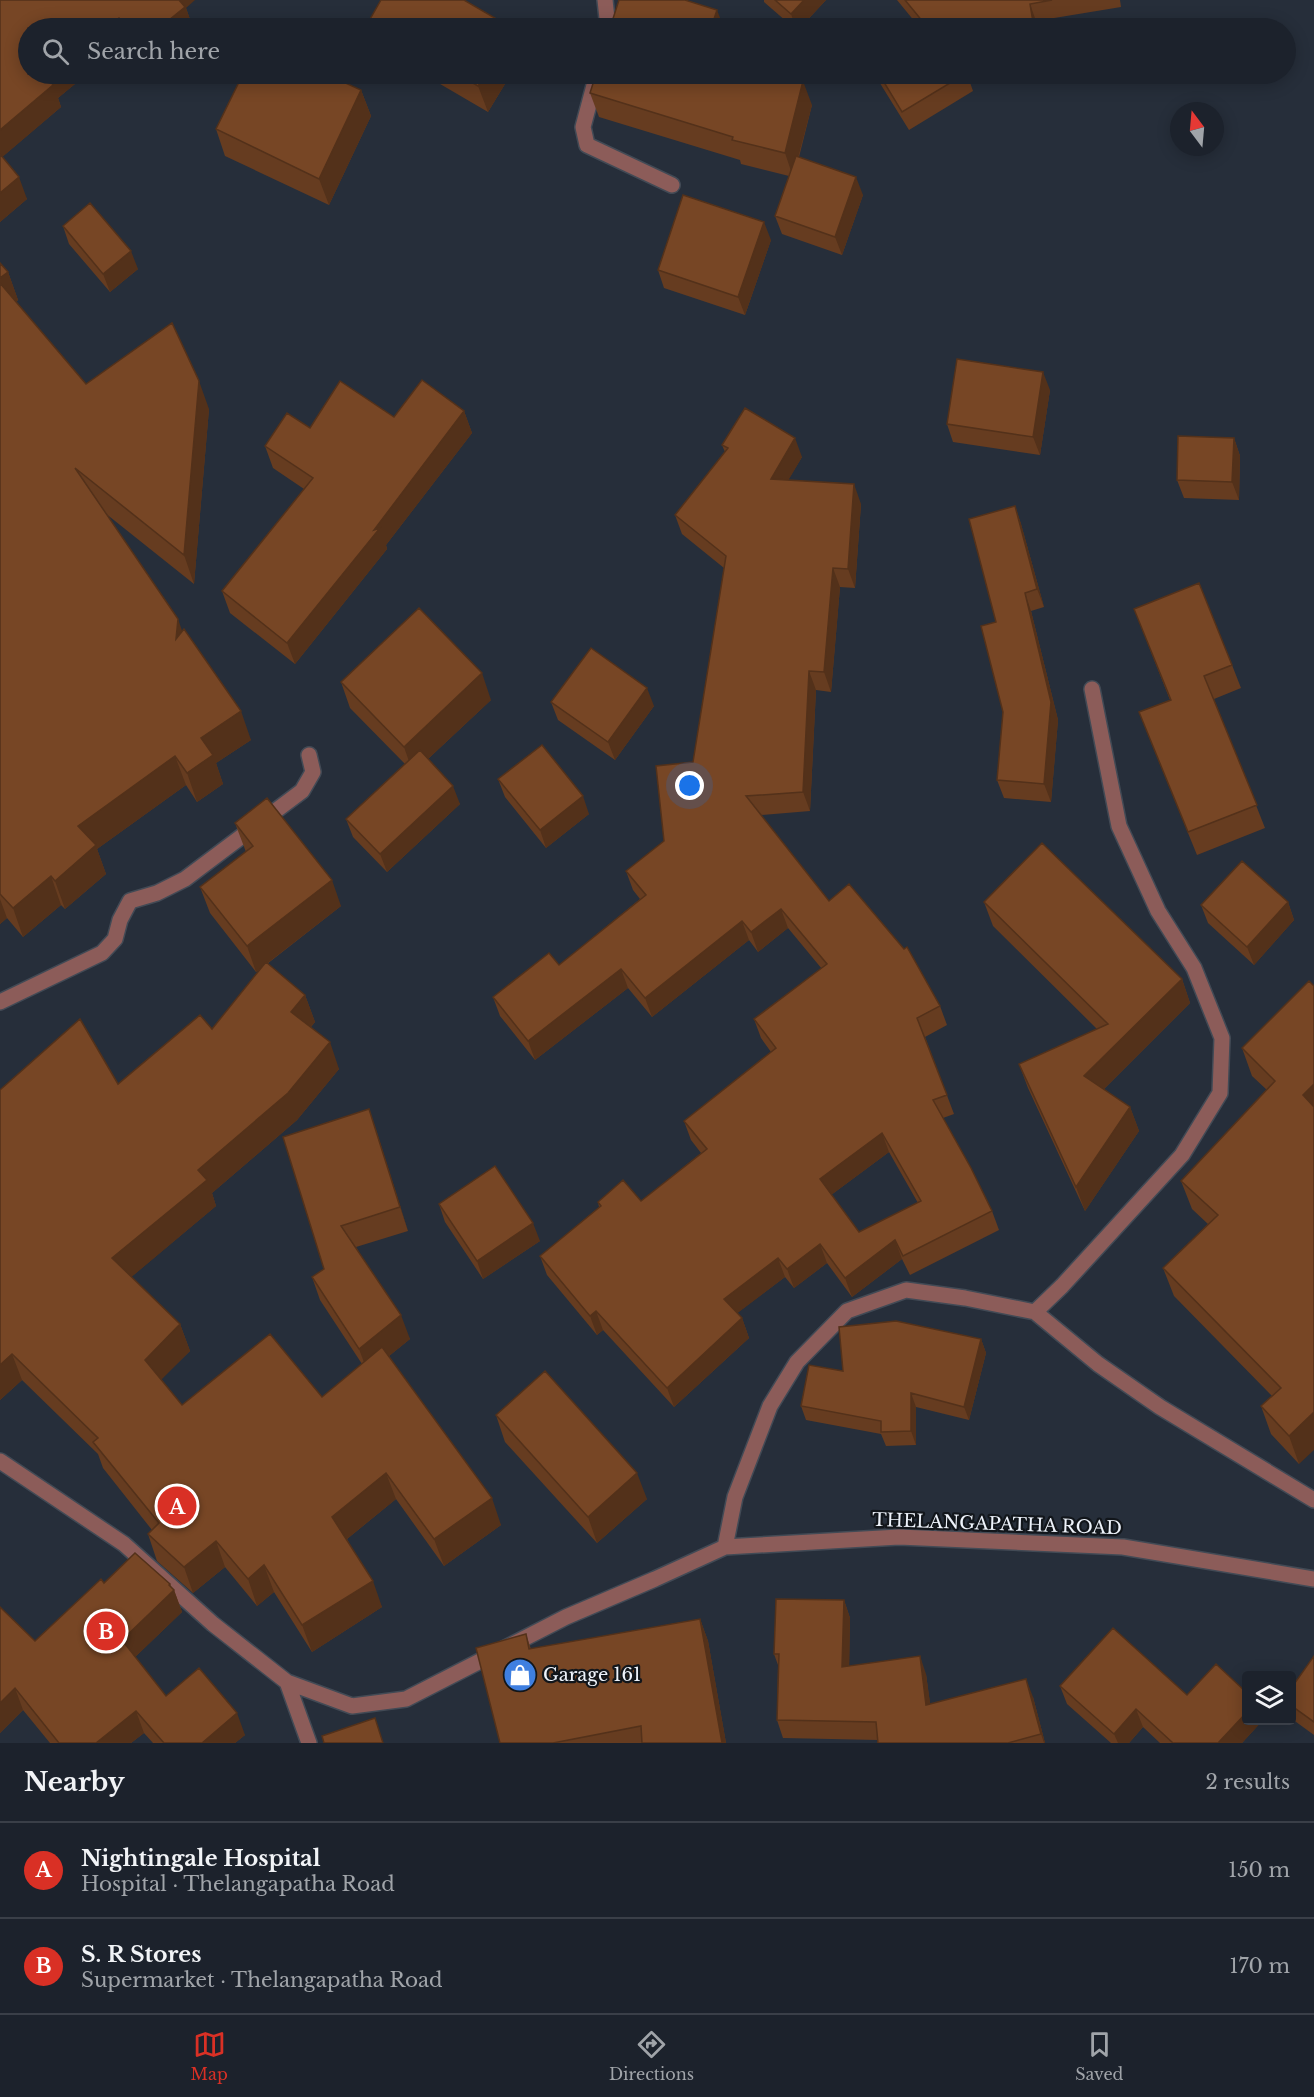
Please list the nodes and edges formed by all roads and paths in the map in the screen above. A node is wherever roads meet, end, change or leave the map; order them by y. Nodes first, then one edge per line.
1 (605, 0) edge
2 (607, 18) edge
3 (594, 84) edge
4 (672, 185) dead end
5 (1092, 689) dead end
6 (309, 755) dead end
7 (0, 1002) edge
8 (1035, 1312) junction
9 (0, 1461) edge
10 (1314, 1500) edge
11 (725, 1547) junction
12 (1314, 1579) edge
13 (287, 1682) junction
14 (309, 1743) edge

1 - 2 street
3 - 4 street
5 - 8 street
6 - 7 street
8 - 10 street
8 - 11 street
9 - 13 street, THELANGAPATHA ROAD
11 - 12 street, THELANGAPATHA ROAD
11 - 13 street, THELANGAPATHA ROAD
13 - 14 street

